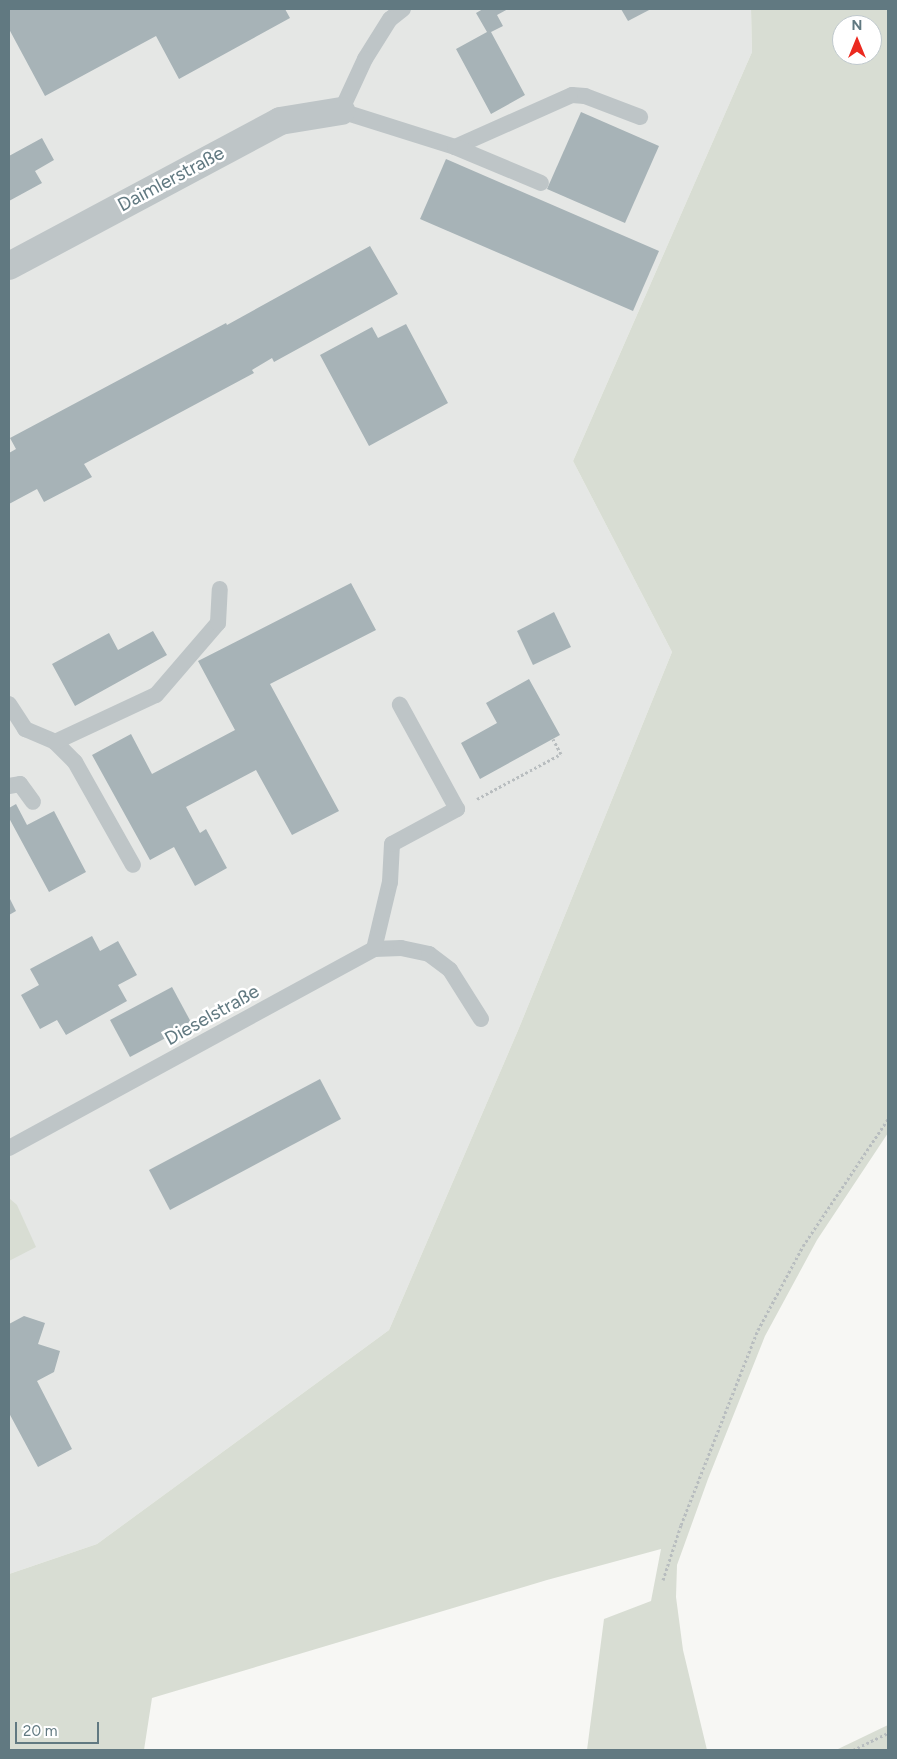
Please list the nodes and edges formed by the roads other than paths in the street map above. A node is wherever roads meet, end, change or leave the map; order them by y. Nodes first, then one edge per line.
1 (403, 9) edge
2 (341, 111) junction
3 (640, 117) dead end
4 (455, 147) junction
5 (541, 183) dead end
6 (9, 266) edge
7 (220, 589) dead end
8 (9, 704) edge
9 (400, 705) dead end
10 (55, 742) junction
11 (9, 786) edge
12 (33, 802) dead end
13 (133, 865) dead end
14 (374, 949) junction
15 (481, 1019) dead end
16 (9, 1148) edge

1 - 2 lane
2 - 4 lane
2 - 6 street, Daimlerstraße
3 - 4 lane
4 - 5 lane
7 - 10 lane
8 - 10 lane
9 - 14 lane
10 - 13 lane
11 - 12 lane
14 - 15 lane
14 - 16 lane, Dieselstraße

